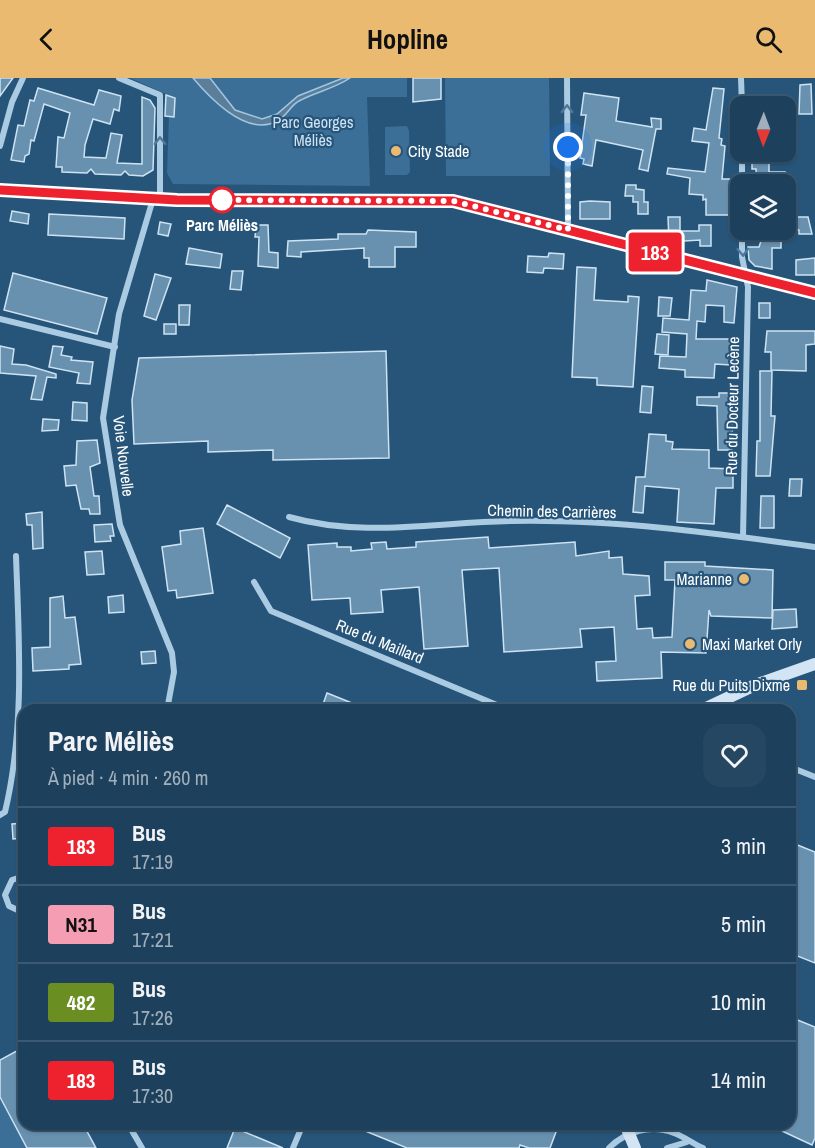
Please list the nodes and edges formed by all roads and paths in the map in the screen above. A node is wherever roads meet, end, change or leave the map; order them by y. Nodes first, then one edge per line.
1 (23, 78) edge
2 (120, 78) edge
3 (567, 78) edge
4 (741, 78) edge
5 (742, 96) edge
6 (0, 146) edge
7 (0, 190) edge
8 (156, 199) junction
9 (568, 230) junction
10 (743, 240) edge
11 (745, 275) junction
12 (815, 293) edge
13 (0, 320) edge
14 (115, 347) junction
15 (289, 518) dead end
16 (743, 537) junction
17 (815, 547) edge
18 (16, 556) dead end
19 (254, 582) dead end
20 (815, 664) edge
21 (492, 702) joint
22 (168, 704) edge
23 (496, 704) edge
24 (716, 704) edge
25 (796, 769) edge
26 (815, 777) edge
27 (2, 815) edge
28 (18, 878) edge
29 (18, 910) edge
30 (132, 1130) edge
31 (300, 1130) edge
32 (625, 1130) edge
33 (628, 1130) edge
34 (655, 1130) edge
35 (687, 1142) junction
36 (142, 1148) edge
37 (293, 1148) edge
38 (609, 1148) edge
39 (635, 1148) edge
40 (668, 1148) edge
41 (704, 1148) edge

1 - 6 street
8 -> 2 street, Voie Nouvelle
9 -> 3 street
4 - 5 street
7 - 8 street
8 - 9 street
8 - 14 street, Voie Nouvelle
9 - 11 street
10 -> 11 street, Rue du Docteur Lecène
11 - 12 street
11 - 16 street, Rue du Docteur Lecène
13 - 14 street
14 - 22 street, Voie Nouvelle
15 - 16 street, Chemin des Carrières
16 - 17 street, Chemin des Carrières
18 - 27 street
19 - 21 street, Rue du Maillard
20 - 24 main road
21 - 23 street, Rue du Maillard
25 - 26 street
28 - 29 street
30 - 36 street
31 - 37 street
32 - 38 street
33 - 39 main road
34 - 35 street
35 - 40 street
35 - 41 street

